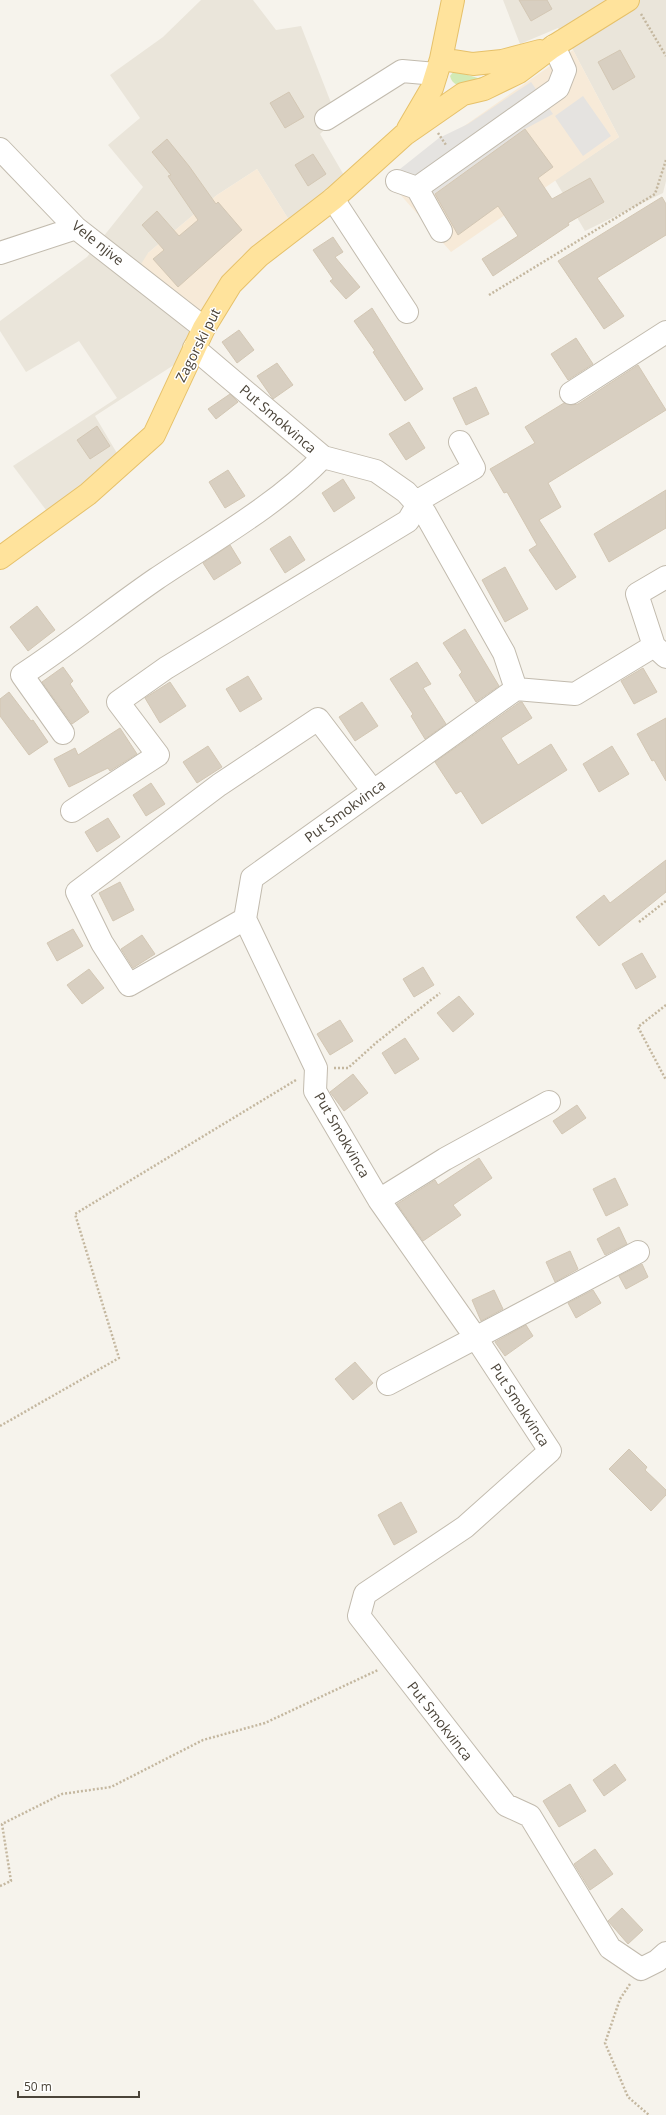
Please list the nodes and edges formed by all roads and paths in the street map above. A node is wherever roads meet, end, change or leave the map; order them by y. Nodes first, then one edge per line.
1 (453, 0) edge
2 (634, 6) edge
3 (553, 47) junction
4 (666, 56) edge
5 (436, 74) junction
6 (463, 94) junction
7 (326, 119) dead end
8 (439, 134) dead end
9 (404, 135) junction
10 (446, 144) dead end
11 (0, 149) edge
12 (666, 160) edge
13 (333, 199) junction
14 (76, 228) junction
15 (441, 231) dead end
16 (0, 253) edge
17 (489, 295) dead end
18 (407, 312) dead end
19 (204, 328) junction
20 (666, 332) edge
21 (194, 348) junction
22 (571, 392) dead end
23 (460, 442) dead end
24 (323, 457) junction
25 (417, 506) junction
26 (0, 558) edge
27 (666, 577) edge
28 (660, 651) edge
29 (516, 689) junction
30 (63, 733) dead end
31 (373, 791) junction
32 (72, 811) dead end
33 (666, 901) edge
34 (245, 919) junction
35 (639, 922) dead end
36 (440, 993) dead end
37 (666, 1005) edge
38 (316, 1068) junction
39 (666, 1080) edge
40 (550, 1102) dead end
41 (378, 1200) junction
42 (638, 1252) dead end
43 (476, 1338) junction
44 (388, 1384) dead end
45 (0, 1426) edge
46 (395, 1662) junction
47 (0, 1886) edge
48 (666, 1953) edge
49 (641, 1969) junction
50 (649, 2115) edge

1 - 5 main road
2 - 3 main road
2 - 4 path
3 - 5 main road
3 - 6 main road
3 - 15 street
5 - 6 main road
5 - 7 street
5 - 9 main road
6 - 9 main road
8 - 10 path
9 - 13 main road, Zagorski put
11 - 14 street, Vele njive
12 - 17 path
13 - 18 street
13 - 19 main road, Zagorski put
14 - 16 street
14 - 19 street, Vele njive
19 - 21 main road, Zagorski put
20 - 22 street
21 - 24 street, Put Smokvinca
21 - 26 main road, Zagorski put
23 - 25 street
24 - 25 street, Put Smokvinca
24 - 30 street
25 - 29 street, Put Smokvinca
25 - 32 street
27 - 28 street
28 - 29 street
29 - 31 street, Put Smokvinca
31 - 34 street, Put Smokvinca
31 - 34 street
33 - 35 path
34 - 38 street, Put Smokvinca
36 - 38 path
37 - 39 path
38 - 41 street, Put Smokvinca
38 - 45 path
40 - 41 street
41 - 43 street, Put Smokvinca
42 - 43 street
43 - 44 street
43 - 46 street, Put Smokvinca
46 - 47 path
46 - 49 street, Put Smokvinca
48 - 49 street
49 - 50 path

